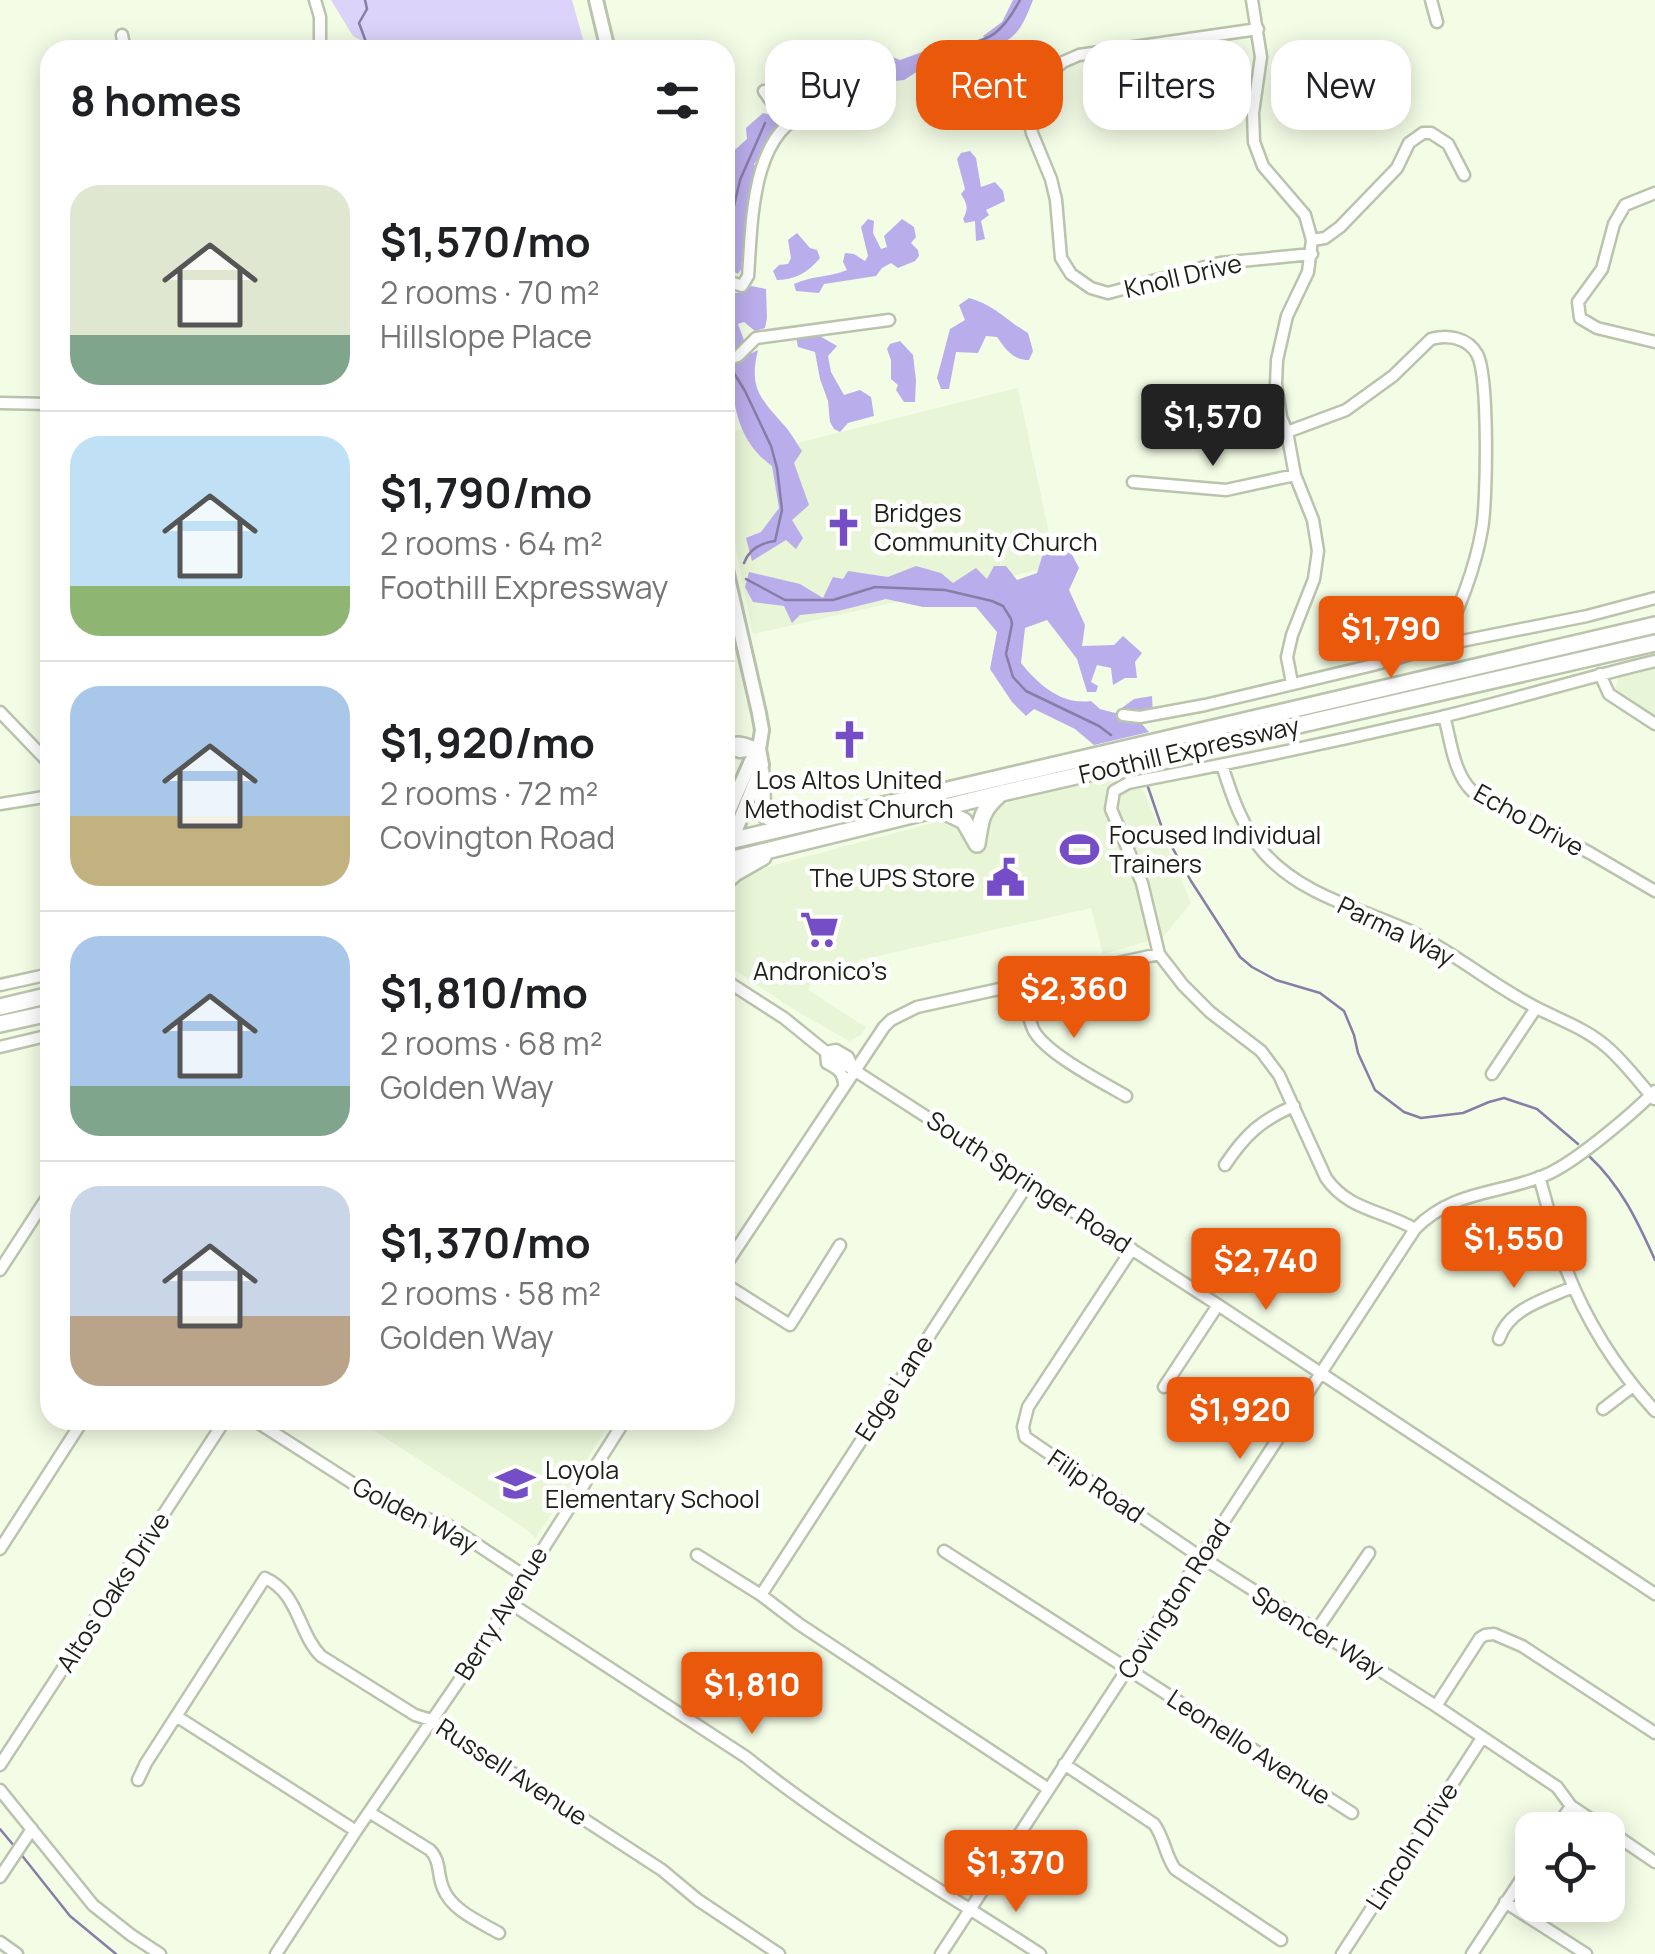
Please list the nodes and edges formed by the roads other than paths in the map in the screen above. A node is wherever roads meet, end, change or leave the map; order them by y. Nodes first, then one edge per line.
1 (315, 0) edge
2 (596, 0) edge
3 (1252, 0) edge
4 (1432, 0) edge
5 (1437, 22) dead end
6 (1258, 29) junction
7 (122, 35) dead end
8 (123, 40) edge
9 (320, 40) edge
10 (606, 40) edge
11 (784, 130) edge
12 (1464, 175) dead end
13 (1655, 193) edge
14 (1312, 240) junction
15 (1312, 254) junction
16 (735, 284) edge
17 (888, 320) dead end
18 (1655, 342) edge
19 (735, 357) edge
20 (0, 404) edge
21 (40, 404) edge
22 (1287, 432) junction
23 (1295, 475) junction
24 (1133, 482) dead end
25 (1655, 598) edge
26 (735, 607) edge
27 (1655, 625) edge
28 (1655, 644) edge
29 (1442, 645) junction
30 (1655, 661) edge
31 (1600, 674) junction
32 (1292, 683) junction
33 (0, 712) edge
34 (1123, 716) dead end
35 (1444, 716) junction
36 (1655, 724) edge
37 (759, 749) junction
38 (735, 751) edge
39 (40, 754) edge
40 (1222, 766) junction
41 (760, 772) junction
42 (1002, 793) junction
43 (735, 797) edge
44 (40, 798) edge
45 (0, 804) edge
46 (939, 808) junction
47 (735, 827) edge
48 (788, 827) junction
49 (735, 842) edge
50 (779, 848) junction
51 (735, 858) edge
52 (735, 874) edge
53 (1655, 891) edge
54 (1159, 954) junction
55 (40, 976) edge
56 (1022, 984) junction
57 (0, 985) edge
58 (735, 987) edge
59 (40, 997) edge
60 (0, 1006) edge
61 (1536, 1008) junction
62 (40, 1015) edge
63 (0, 1024) edge
64 (40, 1037) edge
65 (0, 1047) edge
66 (826, 1052) junction
67 (854, 1069) junction
68 (1492, 1074) dead end
69 (844, 1084) junction
70 (1654, 1095) edge
71 (1126, 1096) dead end
72 (1294, 1106) junction
73 (1225, 1165) dead end
74 (1539, 1177) junction
75 (1029, 1182) junction
76 (40, 1208) edge
77 (1415, 1229) junction
78 (735, 1242) edge
79 (840, 1244) dead end
80 (1132, 1249) junction
81 (0, 1270) edge
82 (1573, 1286) junction
83 (735, 1290) edge
84 (1218, 1305) junction
85 (1499, 1339) dead end
86 (1322, 1374) junction
87 (1633, 1386) junction
88 (1164, 1387) dead end
89 (1604, 1409) dead end
90 (1655, 1411) edge
91 (76, 1430) edge
92 (219, 1430) edge
93 (270, 1430) edge
94 (619, 1430) edge
95 (0, 1549) edge
96 (944, 1550) dead end
97 (1369, 1553) dead end
98 (697, 1555) dead end
99 (1201, 1557) junction
100 (526, 1577) junction
101 (1655, 1594) edge
102 (760, 1595) junction
103 (510, 1603) junction
104 (1316, 1631) junction
105 (1128, 1670) junction
106 (1436, 1706) junction
107 (176, 1716) junction
108 (431, 1720) junction
109 (1655, 1733) edge
110 (1482, 1738) junction
111 (1064, 1764) junction
112 (0, 1765) edge
113 (138, 1780) dead end
114 (1047, 1788) junction
115 (0, 1790) edge
116 (1571, 1806) junction
117 (368, 1812) junction
118 (1567, 1812) edge
119 (1580, 1812) edge
120 (1352, 1814) dead end
121 (32, 1829) junction
122 (356, 1831) junction
123 (1625, 1842) edge
124 (1655, 1862) edge
125 (0, 1877) edge
126 (1515, 1888) edge
127 (1506, 1902) junction
128 (970, 1909) junction
129 (499, 1933) dead end
130 (1281, 1940) dead end
131 (0, 1942) edge
132 (17, 1954) edge
133 (160, 1954) edge
134 (276, 1954) edge
135 (778, 1954) edge
136 (941, 1954) edge
137 (1040, 1954) edge
138 (1342, 1954) edge
139 (1472, 1954) edge
140 (1586, 1954) edge

1 - 9 street
2 - 10 main road
3 - 6 street
4 - 5 street
6 - 14 street
6 - 15 street, Knoll Drive
7 - 8 street
11 - 16 street
12 - 14 street
13 - 18 street
14 - 15 street
15 - 22 street
17 - 19 street
20 - 21 street
22 - 23 street
22 - 29 street
23 - 24 street
23 - 32 street
25 - 29 street
26 - 37 main road
27 - 48 highway, Foothill Expressway
28 - 42 highway, Foothill Expressway
29 - 32 street
30 - 31 street
31 - 35 street
31 - 36 street
32 - 34 street
33 - 39 street
35 - 40 street
35 - 53 street, Echo Drive
37 - 38 street
37 - 41 main road
37 - 43 main road
40 - 54 street
40 - 61 street, Parma Way
41 - 47 main road
41 - 48 highway
42 - 46 highway, Foothill Expressway
42 - 46 highway
44 - 45 street
46 - 50 highway, Foothill Expressway
48 - 49 highway, Foothill Expressway
50 - 51 highway, Foothill Expressway
50 - 52 highway
54 - 56 street
54 - 72 street
55 - 57 street
56 - 67 street
56 - 71 street
58 - 66 street, South Springer Road
59 - 60 highway
61 - 68 street
61 - 70 street, Parma Way
62 - 63 highway
64 - 65 street
66 - 67 street, South Springer Road
66 - 69 street
67 - 69 street
67 - 75 street, South Springer Road
69 - 78 street
70 - 74 street, Covington Road
72 - 73 street
72 - 77 street
74 - 77 street, Covington Road
74 - 82 street
75 - 80 street, South Springer Road
75 - 102 street, Edge Lane
76 - 81 street
77 - 86 street, Covington Road
79 - 83 street
80 - 84 street, South Springer Road
80 - 99 street, Filip Road
82 - 85 street
82 - 87 street
84 - 86 street, South Springer Road
84 - 88 street
86 - 99 street, Covington Road
86 - 101 street, South Springer Road
87 - 89 street
87 - 90 street
91 - 95 street
92 - 112 street, Altos Oaks Drive
93 - 100 street, Golden Way
94 - 100 street, Berry Avenue
96 - 105 street, Leonello Avenue
97 - 104 street
98 - 102 street
99 - 104 street, Spencer Way
99 - 105 street, Covington Road
100 - 103 street, Berry Avenue
102 - 114 street
103 - 108 street, Berry Avenue
103 - 128 street
104 - 106 street, Spencer Way
105 - 111 street, Covington Road
105 - 120 street, Leonello Avenue
106 - 109 street
106 - 110 street, Spencer Way
107 - 108 street, Russell Avenue
107 - 113 street
107 - 122 street
108 - 117 street, Berry Avenue
108 - 135 street, Russell Avenue
110 - 116 street, Spencer Way
110 - 138 street, Lincoln Drive
111 - 114 street, Covington Road
111 - 130 street
114 - 128 street, Covington Road
115 - 121 street
116 - 118 street
116 - 119 street, Spencer Way
117 - 122 street, Berry Avenue
117 - 129 street
121 - 125 street
121 - 133 street
122 - 134 street, Berry Avenue
123 - 124 street, Spencer Way
126 - 127 street
127 - 139 street
127 - 140 street
128 - 136 street, Covington Road
128 - 137 street
131 - 132 street

